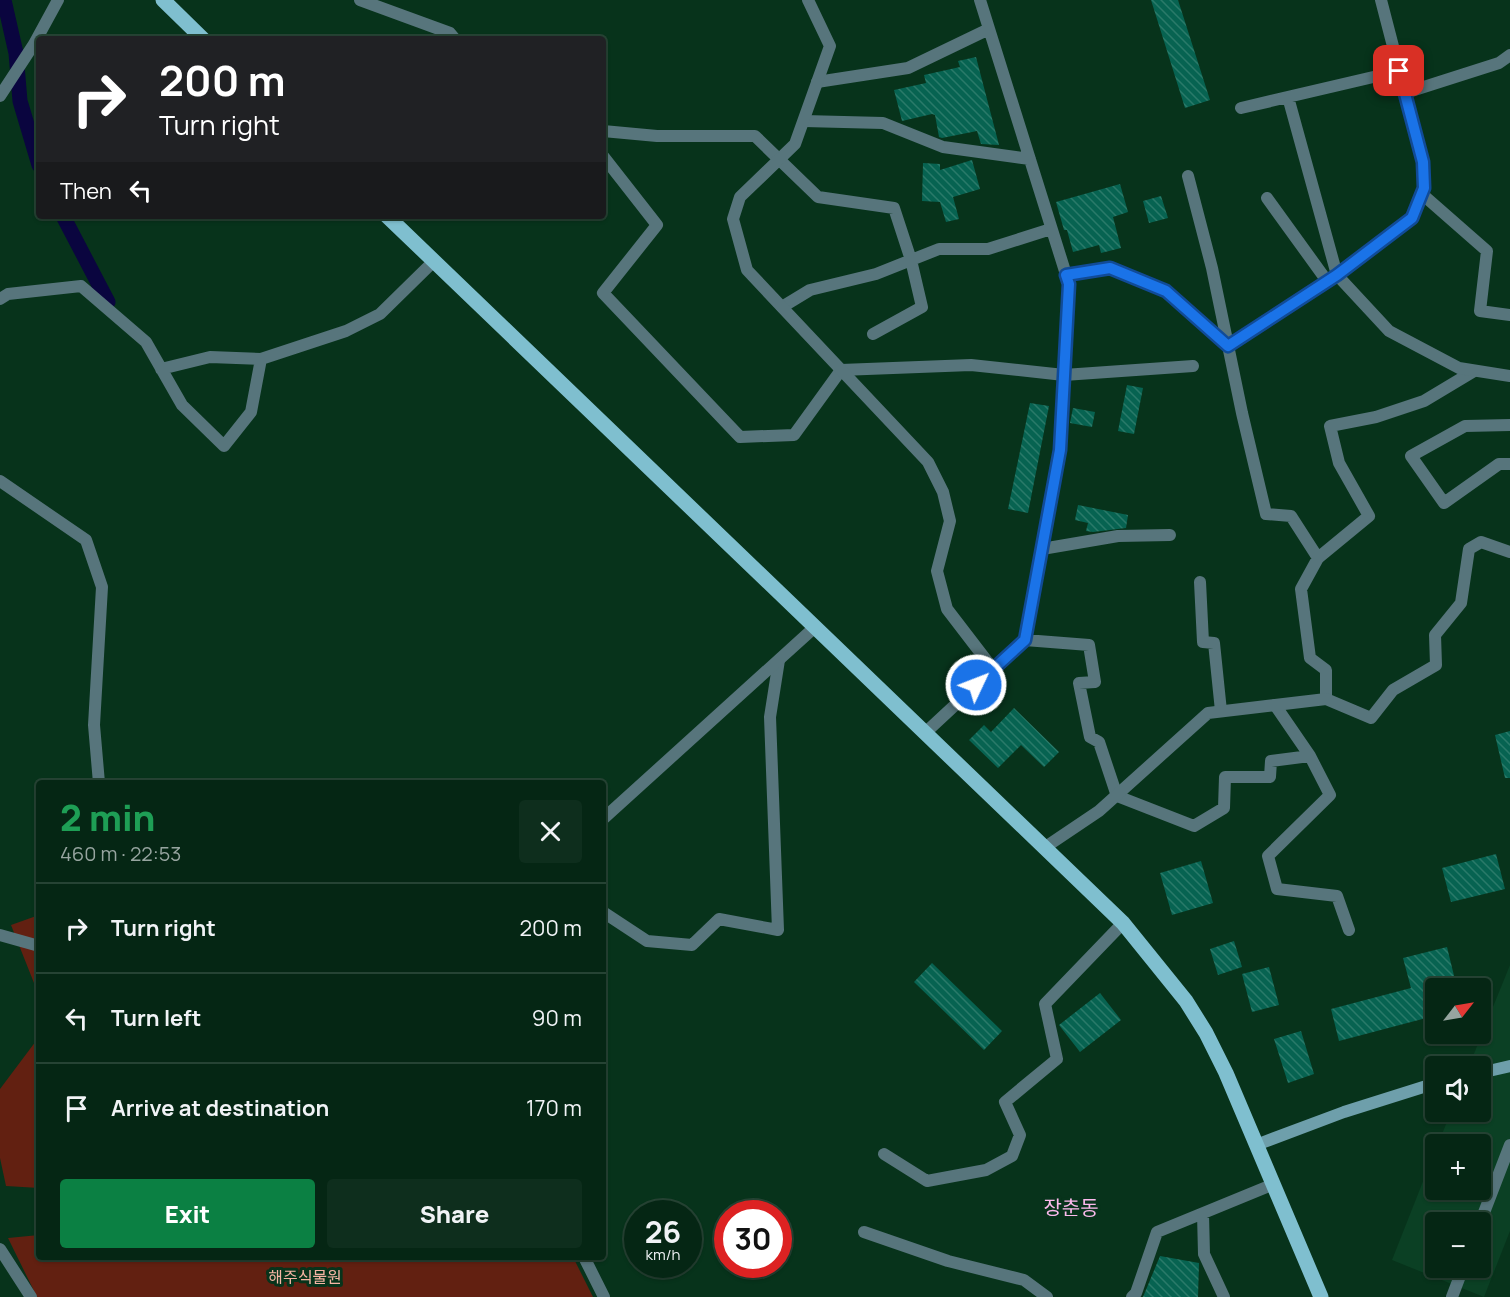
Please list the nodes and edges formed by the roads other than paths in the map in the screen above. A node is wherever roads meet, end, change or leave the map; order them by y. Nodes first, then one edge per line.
1 (58, 0) edge
2 (163, 0) edge
3 (360, 0) edge
4 (808, 0) edge
5 (980, 0) edge
6 (1383, 0) edge
7 (989, 29) junction
8 (37, 36) edge
9 (200, 36) edge
10 (452, 36) edge
11 (36, 38) edge
12 (1510, 55) edge
13 (1399, 71) junction
14 (818, 82) junction
15 (1405, 93) junction
16 (0, 96) edge
17 (1288, 97) junction
18 (1240, 108) dead end
19 (804, 121) junction
20 (606, 131) edge
21 (1030, 159) junction
22 (606, 160) edge
23 (779, 160) junction
24 (1188, 176) dead end
25 (1422, 194) junction
26 (1267, 198) dead end
27 (390, 219) edge
28 (1051, 229) junction
29 (911, 260) junction
30 (434, 261) junction
31 (1066, 275) junction
32 (1332, 278) junction
33 (0, 298) edge
34 (782, 307) junction
35 (1510, 315) edge
36 (873, 334) dead end
37 (1228, 346) junction
38 (261, 359) junction
39 (1193, 366) dead end
40 (161, 369) junction
41 (841, 370) junction
42 (1474, 370) junction
43 (1064, 375) junction
44 (1510, 376) edge
45 (1510, 425) edge
46 (1510, 464) edge
47 (0, 481) edge
48 (1170, 535) dead end
49 (1042, 549) junction
50 (1510, 552) edge
51 (1318, 558) junction
52 (1200, 582) dead end
53 (815, 627) junction
54 (1025, 640) junction
55 (779, 660) junction
56 (993, 669) junction
57 (1326, 699) junction
58 (1275, 705) junction
59 (1221, 711) junction
60 (925, 733) junction
61 (1310, 756) junction
62 (99, 780) edge
63 (1117, 796) junction
64 (606, 816) edge
65 (1044, 848) junction
66 (606, 914) edge
67 (1123, 923) junction
68 (1349, 930) dead end
69 (0, 935) edge
70 (36, 945) edge
71 (1510, 1066) edge
72 (1491, 1070) edge
73 (1425, 1086) edge
74 (1256, 1145) junction
75 (1510, 1145) edge
76 (884, 1154) dead end
77 (1274, 1184) junction
78 (1484, 1212) edge
79 (1203, 1214) junction
80 (864, 1232) dead end
81 (0, 1249) edge
82 (585, 1260) edge
83 (1459, 1278) edge
84 (31, 1297) edge
85 (603, 1297) edge
86 (1047, 1297) edge
87 (1132, 1297) edge
88 (1224, 1297) edge
89 (1321, 1297) edge
90 (1452, 1297) edge

1 - 8 street
2 - 9 main road
3 - 10 street
4 - 14 street
5 - 7 street
6 - 13 street
7 - 14 street
7 - 21 street
11 - 16 street
12 - 15 street
13 - 15 street
13 - 17 street
14 - 19 street
15 - 25 street
17 - 18 street
17 - 32 street
19 - 21 street
19 - 23 street
20 - 23 street
21 - 28 street
22 - 41 street
23 - 29 street
23 - 34 street
24 - 37 street
25 - 32 street
25 - 35 street
26 - 32 street
27 - 30 main road
28 - 29 street
28 - 31 street
29 - 34 street
29 - 36 street
30 - 38 street
30 - 53 main road
31 - 37 street
31 - 43 street
32 - 37 street
32 - 42 street
33 - 40 street
34 - 41 street
37 - 51 street
38 - 40 street
38 - 40 street
39 - 43 street
41 - 43 street
41 - 56 street
42 - 44 street
42 - 51 street
43 - 49 street
45 - 46 street
47 - 62 street
48 - 49 street
49 - 54 street
50 - 57 street
51 - 57 street
52 - 59 street
53 - 55 street
53 - 60 main road
54 - 56 street
54 - 63 street
55 - 64 street
55 - 66 street
56 - 60 street
57 - 58 street
58 - 59 street
58 - 61 street
59 - 63 street
60 - 65 main road
61 - 63 street
61 - 68 street
63 - 65 street
65 - 67 main road
67 - 74 main road
67 - 76 street
69 - 70 street
71 - 72 main road
73 - 74 main road
74 - 77 main road
75 - 78 street
77 - 79 street
77 - 89 main road
79 - 87 street
79 - 88 street
80 - 86 street
81 - 84 street
82 - 85 street
83 - 90 street

